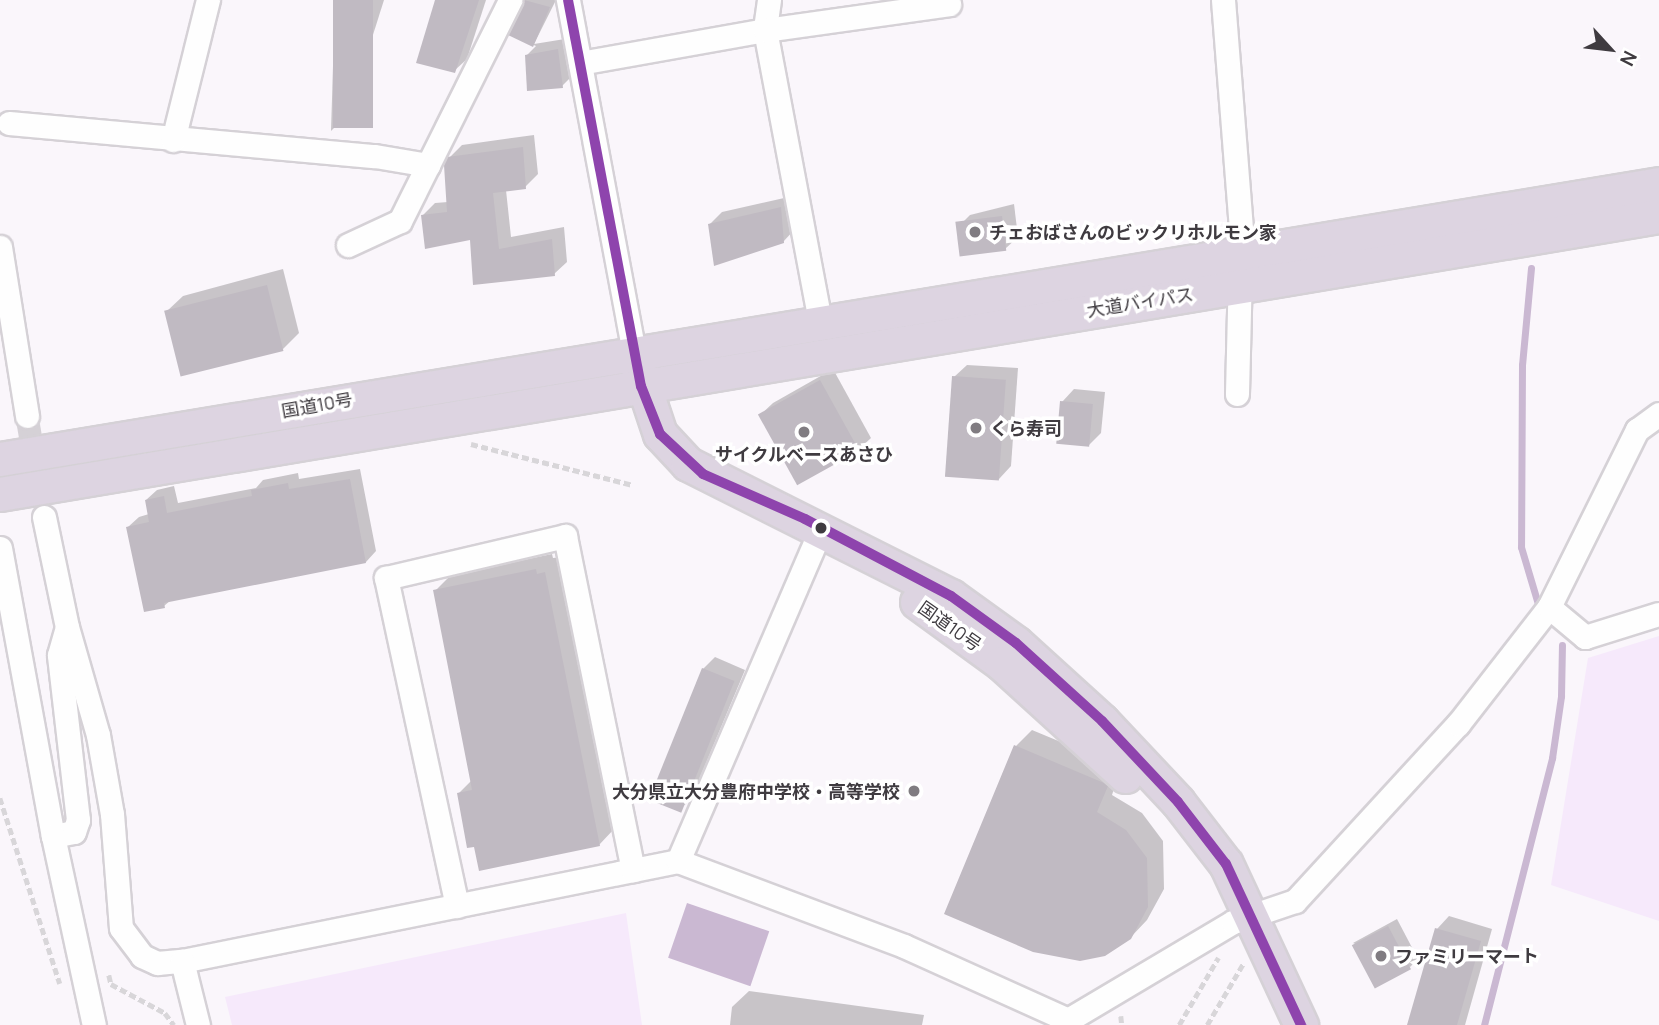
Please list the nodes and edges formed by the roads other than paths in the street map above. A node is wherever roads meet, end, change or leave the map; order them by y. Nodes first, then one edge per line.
1 (208, 0) edge
2 (510, 0) edge
3 (568, 0) edge
4 (769, 0) edge
5 (1223, 0) edge
6 (949, 4) dead end
7 (765, 30) junction
8 (580, 63) junction
9 (9, 123) dead end
10 (173, 140) junction
11 (428, 166) junction
12 (1659, 184) edge
13 (1659, 216) edge
14 (348, 245) dead end
15 (0, 247) edge
16 (1241, 269) junction
17 (820, 322) junction
18 (634, 352) junction
19 (632, 387) junction
20 (1237, 394) dead end
21 (1659, 414) edge
22 (27, 416) tunnel mouth
23 (0, 458) edge
24 (0, 494) edge
25 (44, 517) tunnel mouth
26 (815, 543) junction
27 (0, 548) edge
28 (1549, 607) junction
29 (1659, 614) edge
30 (67, 627) junction
31 (53, 836) junction
32 (678, 861) junction
33 (633, 870) junction
34 (457, 906) junction
35 (1249, 914) junction
36 (182, 961) junction
37 (1069, 1022) edge
38 (94, 1025) edge
39 (198, 1025) edge
40 (1301, 1025) edge

1 - 10 street
2 - 11 street
3 - 8 street
4 - 7 street
5 - 16 street
6 - 7 street
7 - 8 street
7 - 17 street
8 - 18 street
9 - 10 street
10 - 11 street
11 - 14 street
12 - 16 highway, 大道バイパス
13 - 16 highway, 大道バイパス
15 - 22 street
16 - 17 highway, 大道バイパス
16 - 19 highway, 大道バイパス
16 - 20 street
17 - 18 highway, 大道バイパス
18 - 19 highway, 国道10号
18 - 23 highway, 国道10号
19 - 24 highway, 国道10号
19 - 26 highway, 国道10号
19 - 35 highway, 国道10号
21 - 28 street
25 - 30 street
26 - 32 street
26 - 35 highway, 国道10号
27 - 31 street
28 - 29 street
28 - 35 street
30 - 31 street
30 - 36 street
31 - 38 street
32 - 33 street
32 - 37 street
33 - 34 street
33 - 34 street
34 - 36 street
35 - 37 street
35 - 40 highway, 国道10号
36 - 39 street

